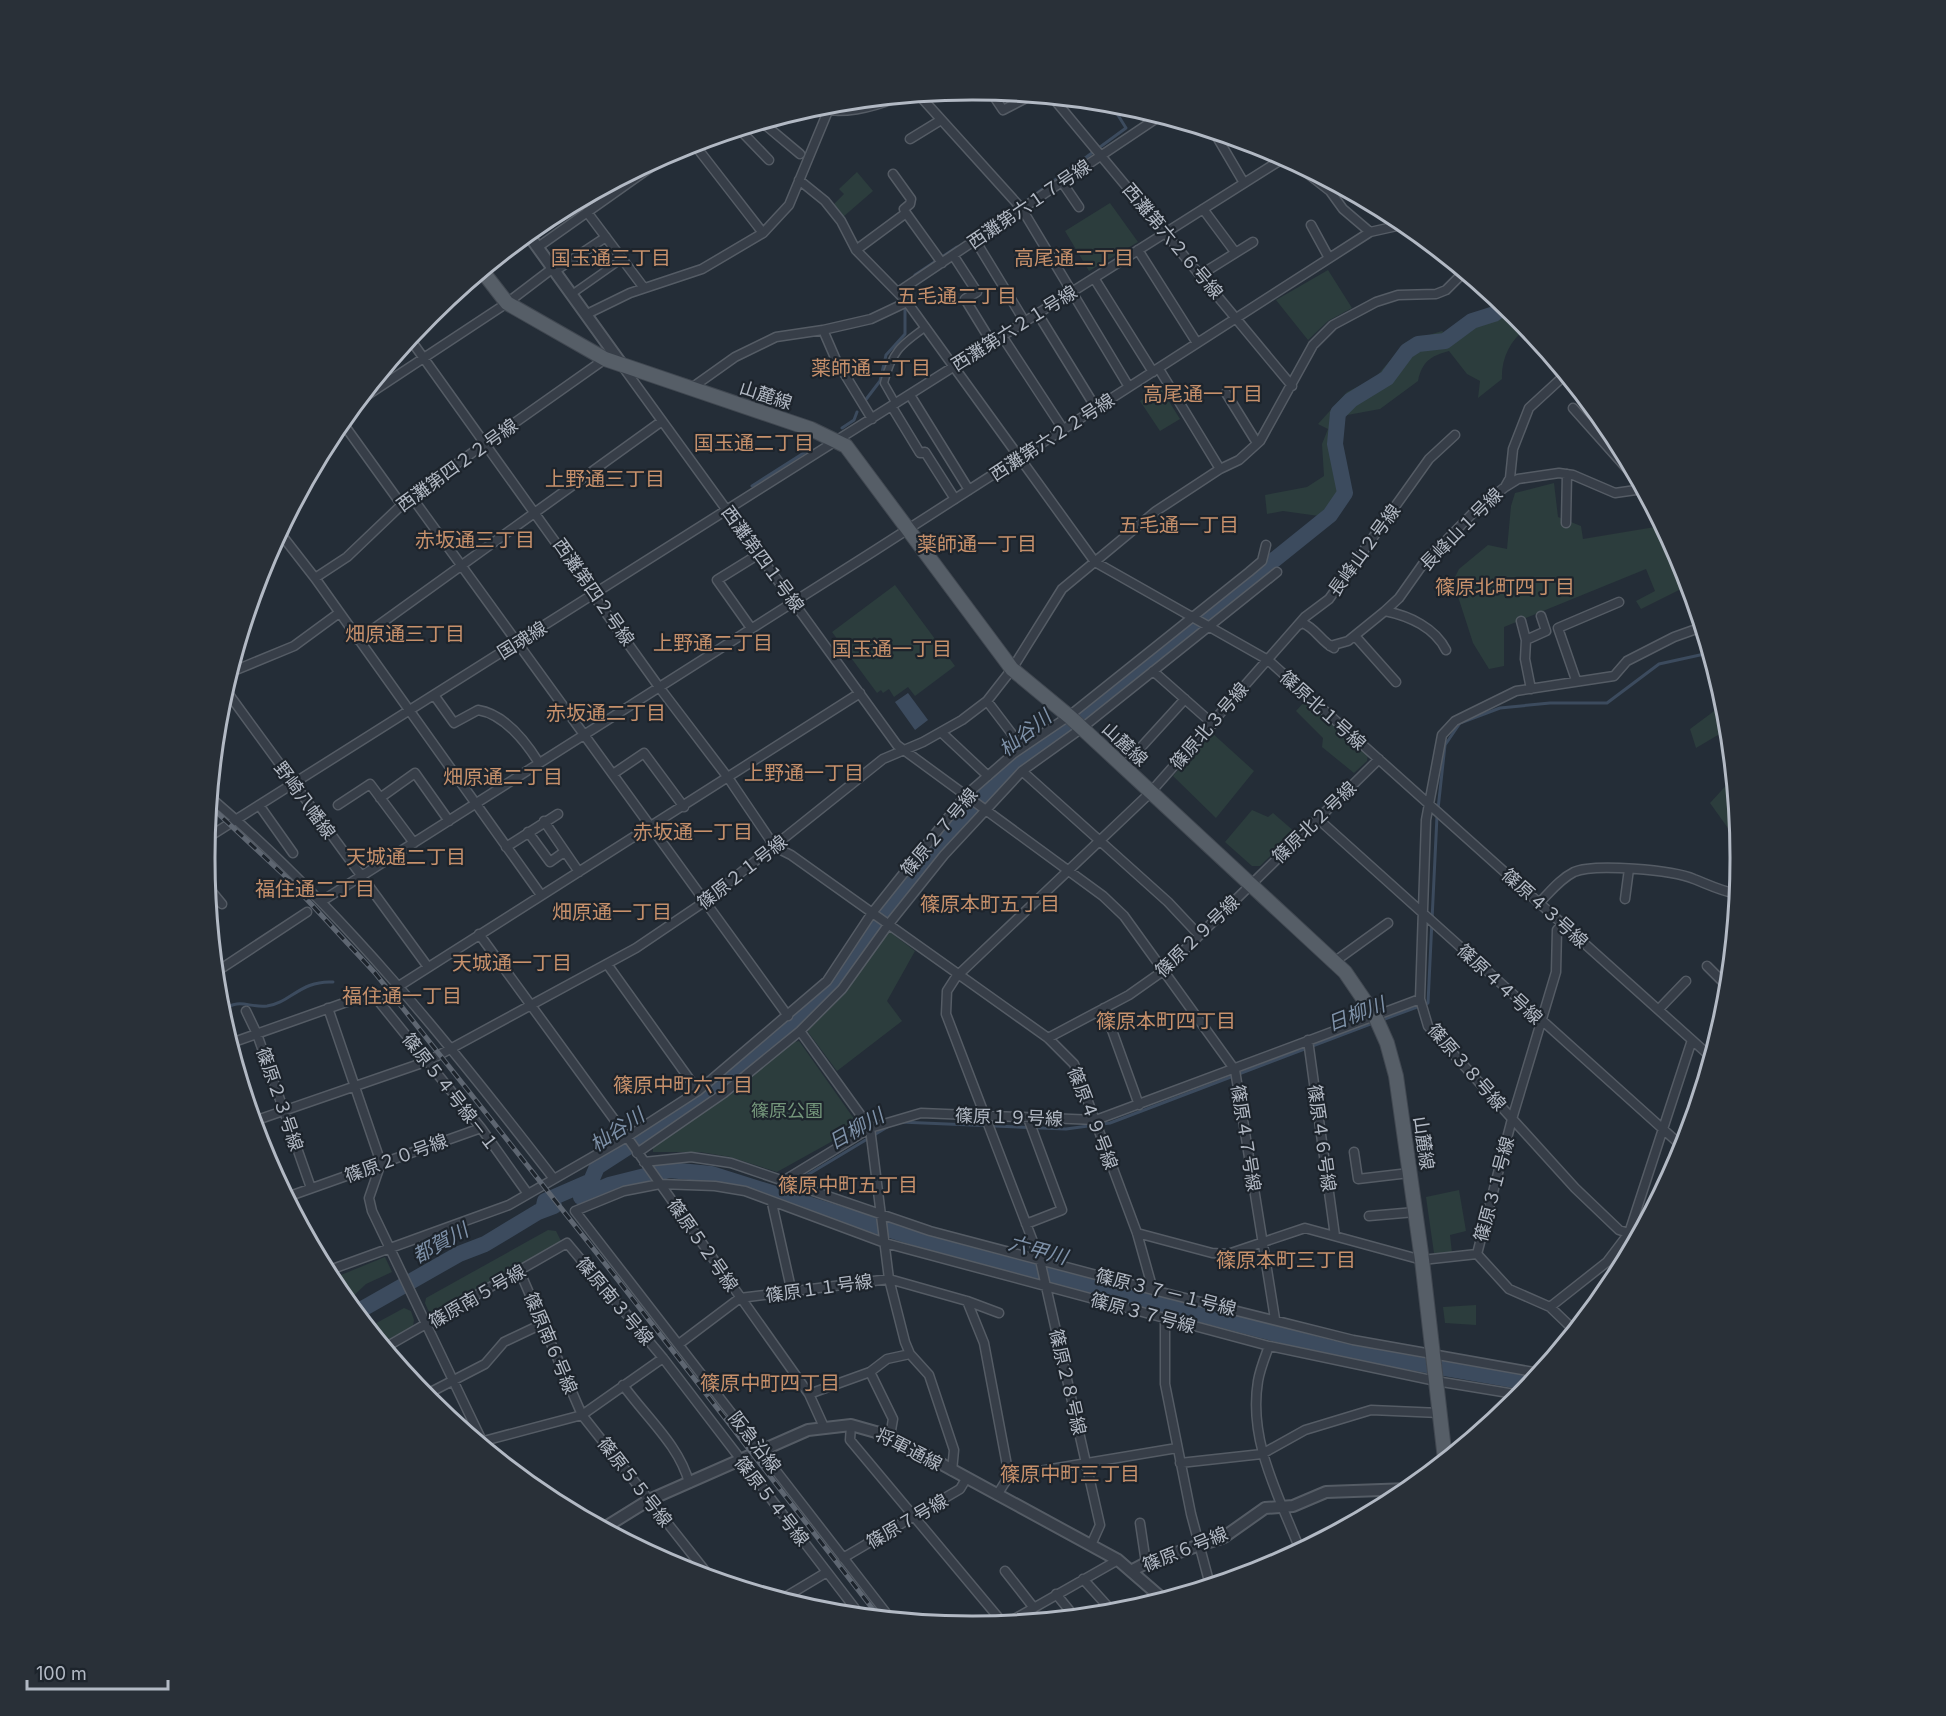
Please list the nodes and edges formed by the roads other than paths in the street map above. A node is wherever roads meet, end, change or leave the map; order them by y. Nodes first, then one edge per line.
1 (997, 101) edge
2 (925, 102) edge
3 (1019, 102) edge
4 (1059, 106) edge
5 (874, 107) edge
6 (859, 110) edge
7 (826, 115) edge
8 (941, 120) junction
9 (1151, 122) edge
10 (769, 128) edge
11 (746, 136) edge
12 (910, 139) dead end
13 (1220, 143) edge
14 (700, 152) edge
15 (800, 154) dead end
16 (1101, 156) junction
17 (769, 160) dead end
18 (1275, 164) edge
19 (892, 174) dead end
20 (799, 180) junction
21 (1062, 182) junction
22 (1244, 183) junction
23 (615, 191) edge
24 (1331, 191) edge
25 (598, 200) edge
26 (600, 203) junction
27 (1079, 207) dead end
28 (1022, 209) junction
29 (1203, 209) junction
30 (587, 212) junction
31 (906, 213) junction
32 (1311, 225) dead end
33 (1392, 227) edge
34 (763, 232) junction
35 (1370, 232) junction
36 (1165, 233) junction
37 (606, 237) junction
38 (975, 240) junction
39 (534, 241) edge
40 (1252, 242) dead end
41 (538, 247) junction
42 (856, 250) junction
43 (1138, 250) junction
44 (1235, 252) junction
45 (953, 255) junction
46 (1329, 258) junction
47 (622, 259) junction
48 (942, 262) junction
49 (554, 270) junction
50 (1200, 274) junction
51 (487, 277) edge
52 (1459, 277) edge
53 (1094, 278) junction
54 (644, 288) junction
55 (898, 292) junction
56 (1071, 293) junction
57 (572, 294) junction
58 (907, 302) junction
59 (507, 303) junction
60 (586, 314) junction
61 (1038, 314) junction
62 (1236, 318) junction
63 (1025, 322) junction
64 (926, 327) junction
65 (823, 330) junction
66 (1002, 336) junction
67 (992, 343) junction
68 (1197, 343) junction
69 (415, 346) edge
70 (423, 357) junction
71 (605, 359) junction
72 (623, 366) junction
73 (953, 366) junction
74 (1156, 370) junction
75 (1560, 380) edge
76 (382, 385) edge
77 (1292, 386) junction
78 (1129, 387) junction
79 (690, 389) junction
80 (1226, 393) dead end
81 (910, 395) junction
82 (894, 405) junction
83 (1096, 408) junction
84 (1574, 408) dead end
85 (872, 419) junction
86 (663, 421) junction
87 (1063, 429) junction
88 (348, 430) edge
89 (1455, 435) dead end
90 (836, 441) junction
91 (486, 443) junction
92 (1257, 443) junction
93 (1611, 451) edge
94 (1018, 457) junction
95 (1220, 469) junction
96 (1567, 474) junction
97 (1505, 487) junction
98 (969, 490) junction
99 (1635, 490) edge
100 (411, 496) junction
101 (955, 499) junction
102 (401, 504) junction
103 (726, 508) junction
104 (536, 511) junction
105 (1566, 523) dead end
106 (907, 529) junction
107 (286, 540) edge
108 (1266, 545) dead end
109 (759, 554) junction
110 (1095, 562) junction
111 (461, 565) junction
112 (1277, 572) dead end
113 (315, 578) junction
114 (595, 593) junction
115 (793, 601) junction
116 (1619, 603) dead end
117 (339, 613) junction
118 (1382, 614) junction
119 (1541, 616) dead end
120 (1194, 617) junction
121 (1521, 621) dead end
122 (1208, 625) junction
123 (1297, 626) junction
124 (751, 628) junction
125 (1695, 630) edge
126 (1357, 638) junction
127 (358, 640) junction
128 (1526, 640) junction
129 (516, 643) junction
130 (1446, 650) dead end
131 (1268, 660) junction
132 (240, 668) edge
133 (1012, 669) junction
134 (1153, 671) junction
135 (1576, 680) junction
136 (1396, 682) dead end
137 (660, 687) junction
138 (1531, 689) junction
139 (860, 693) junction
140 (434, 695) junction
141 (232, 699) edge
142 (1185, 699) junction
143 (987, 701) junction
144 (410, 710) junction
145 (1075, 722) junction
146 (1213, 724) junction
147 (941, 732) junction
148 (584, 734) junction
149 (1022, 747) junction
150 (904, 750) junction
151 (1379, 759) junction
152 (539, 763) junction
153 (1123, 767) junction
154 (1022, 771) junction
155 (612, 774) junction
156 (988, 776) junction
157 (729, 779) junction
158 (292, 783) junction
159 (1150, 793) junction
160 (966, 795) junction
161 (380, 798) junction
162 (217, 803) edge
163 (259, 805) junction
164 (338, 805) dead end
165 (476, 805) junction
166 (1431, 806) junction
167 (684, 807) junction
168 (983, 810) junction
169 (558, 814) dead end
170 (236, 819) junction
171 (1317, 819) junction
172 (449, 821) junction
173 (544, 821) junction
174 (651, 828) junction
175 (216, 832) edge
176 (528, 832) junction
177 (1100, 841) junction
178 (414, 843) junction
179 (506, 847) junction
180 (775, 848) junction
181 (564, 852) junction
182 (293, 853) dead end
183 (1629, 869) junction
184 (1069, 870) junction
185 (579, 872) junction
186 (362, 878) junction
187 (1250, 885) junction
188 (1729, 892) edge
189 (541, 895) junction
190 (217, 897) edge
191 (1625, 898) dead end
192 (322, 901) junction
193 (705, 902) junction
194 (1539, 903) junction
195 (222, 904) dead end
196 (307, 912) dead end
197 (872, 913) junction
198 (1425, 915) junction
199 (1388, 922) dead end
200 (888, 924) junction
201 (1562, 924) junction
202 (479, 934) junction
203 (1199, 934) junction
204 (1334, 962) junction
205 (607, 964) junction
206 (1707, 966) dead end
207 (224, 967) edge
208 (428, 967) junction
209 (1163, 971) junction
210 (959, 974) junction
211 (1720, 979) edge
212 (1686, 981) dead end
213 (399, 987) junction
214 (1420, 1000) junction
215 (532, 1006) junction
216 (328, 1008) junction
217 (1104, 1008) junction
218 (1659, 1009) junction
219 (246, 1011) dead end
220 (788, 1016) junction
221 (1375, 1016) junction
222 (1541, 1023) junction
223 (800, 1031) junction
224 (257, 1034) junction
225 (1048, 1038) junction
226 (1308, 1040) junction
227 (1692, 1040) junction
228 (238, 1041) edge
229 (453, 1049) junction
230 (1705, 1052) edge
231 (428, 1061) junction
232 (1235, 1070) junction
233 (355, 1087) junction
234 (698, 1091) junction
235 (1139, 1105) junction
236 (283, 1112) junction
237 (262, 1118) edge
238 (984, 1118) junction
239 (1512, 1119) junction
240 (1028, 1120) junction
241 (1096, 1120) junction
242 (482, 1128) junction
243 (870, 1129) junction
244 (1663, 1129) junction
245 (627, 1137) junction
246 (1676, 1141) edge
247 (1354, 1152) dead end
248 (637, 1153) junction
249 (644, 1162) junction
250 (381, 1163) junction
251 (1410, 1173) junction
252 (554, 1179) junction
253 (786, 1180) junction
254 (660, 1184) junction
255 (311, 1188) junction
256 (295, 1194) edge
257 (528, 1194) junction
258 (772, 1203) junction
259 (1415, 1212) junction
260 (882, 1215) junction
261 (1369, 1216) dead end
262 (1026, 1224) junction
263 (1636, 1224) edge
264 (1137, 1233) junction
265 (1631, 1233) edge
266 (1335, 1236) junction
267 (1263, 1240) junction
268 (1627, 1241) edge
269 (567, 1243) joint
270 (885, 1243) junction
271 (391, 1245) junction
272 (1477, 1254) junction
273 (1040, 1260) junction
274 (1422, 1260) junction
275 (336, 1267) edge
276 (520, 1272) junction
277 (889, 1279) junction
278 (1047, 1287) junction
279 (1153, 1290) junction
280 (792, 1293) junction
281 (740, 1298) junction
282 (967, 1302) junction
283 (1550, 1307) junction
284 (999, 1313) dead end
285 (1165, 1318) junction
286 (1275, 1319) junction
287 (427, 1324) junction
288 (542, 1324) junction
289 (1569, 1325) edge
290 (392, 1344) edge
291 (679, 1344) junction
292 (1269, 1346) junction
293 (910, 1354) junction
294 (1434, 1355) junction
295 (663, 1358) junction
296 (870, 1371) junction
297 (1530, 1371) edge
298 (453, 1380) junction
299 (1436, 1381) junction
300 (623, 1385) junction
301 (434, 1390) edge
302 (1510, 1393) edge
303 (809, 1394) junction
304 (1440, 1413) junction
305 (582, 1415) junction
306 (851, 1425) junction
307 (824, 1427) junction
308 (475, 1428) edge
309 (890, 1436) junction
310 (489, 1441) edge
311 (1177, 1448) junction
312 (762, 1450) junction
313 (1444, 1451) edge
314 (1262, 1454) junction
315 (740, 1460) junction
316 (1086, 1463) junction
317 (1180, 1463) junction
318 (952, 1471) junction
319 (1009, 1476) junction
320 (966, 1479) junction
321 (689, 1483) junction
322 (1391, 1490) edge
323 (997, 1495) junction
324 (649, 1500) junction
325 (1284, 1507) junction
326 (915, 1518) junction
327 (611, 1523) edge
328 (1140, 1523) dead end
329 (1297, 1542) edge
330 (1092, 1545) junction
331 (1199, 1545) junction
332 (843, 1558) junction
333 (1118, 1560) junction
334 (1146, 1563) junction
335 (700, 1564) edge
336 (1005, 1571) dead end
337 (1131, 1571) junction
338 (827, 1572) junction
339 (1208, 1578) edge
340 (1083, 1579) junction
341 (792, 1593) edge
342 (1156, 1593) edge
343 (1056, 1594) junction
344 (1105, 1604) edge
345 (853, 1606) edge
346 (1034, 1608) junction
347 (1069, 1609) edge
348 (884, 1610) edge
349 (1023, 1614) edge
350 (996, 1615) edge

1 - 3 street
2 - 8 street
4 - 16 street, 西灘第六２６号線
5 - 6 street
7 - 20 street
8 - 12 street
8 - 28 street
9 - 16 street, 西灘第六１７号線
10 - 15 street
11 - 17 street
13 - 22 street
14 - 34 street
16 - 21 street, 西灘第六１７号線
16 - 36 street, 西灘第六２６号線
18 - 22 street, 西灘第六２１号線
19 - 31 street
20 - 34 street
20 - 42 street
21 - 27 street
21 - 28 street, 西灘第六１７号線
22 - 29 street, 西灘第六２１号線
23 - 26 street
24 - 35 street
25 - 26 street
26 - 30 street
28 - 38 street, 西灘第六１７号線
28 - 56 street
29 - 36 street, 西灘第六２１号線
29 - 44 street
30 - 37 street
30 - 41 street
31 - 42 street
31 - 48 street
32 - 46 street
33 - 35 street, 西灘第六２２号線
34 - 54 street
35 - 46 street, 西灘第六２２号線
36 - 43 street, 西灘第六２１号線
36 - 50 street, 西灘第六２６号線
37 - 47 street
37 - 49 street
38 - 45 street, 西灘第六１７号線
38 - 63 street
39 - 41 street
40 - 44 street
41 - 49 street
42 - 55 street
43 - 53 street, 西灘第六２１号線
43 - 68 street
44 - 50 street
45 - 48 street, 西灘第六１７号線
45 - 67 street
46 - 62 street, 西灘第六２２号線
47 - 54 street
47 - 57 street
48 - 55 street, 西灘第六１７号線
49 - 57 street
49 - 59 street
50 - 62 street, 西灘第六２６号線
51 - 59 main road, 山麓線
52 - 77 street, 篠原２１号線
53 - 56 street, 西灘第六２１号線
53 - 74 street
54 - 60 street
55 - 58 street
56 - 61 street, 西灘第六２１号線
56 - 78 street
57 - 60 street
58 - 64 street
58 - 65 street
59 - 70 street
59 - 71 main road, 山麓線
60 - 72 street
61 - 63 street, 西灘第六２１号線
61 - 83 street
62 - 68 street, 西灘第六２２号線
62 - 77 street, 西灘第六２６号線
63 - 66 street, 西灘第六２１号線
64 - 73 street
64 - 82 street
65 - 79 street
65 - 85 street
66 - 67 street, 西灘第六２１号線
66 - 87 street
67 - 73 street, 西灘第六２１号線
68 - 74 street, 西灘第六２２号線
69 - 70 street, 西灘第四２号線
70 - 76 street
70 - 91 street, 西灘第四２号線
71 - 72 main road, 山麓線
71 - 91 street, 西灘第四２２号線
72 - 79 main road, 山麓線
72 - 86 street, 西灘第四１号線
73 - 81 street, 西灘第六２１号線
73 - 94 street
74 - 78 street, 西灘第六２２号線
74 - 95 street
75 - 97 street, 長峰山１号線
77 - 92 street, 篠原２１号線
78 - 83 street, 西灘第六２２号線
79 - 90 main road, 山麓線
80 - 92 street
81 - 82 street, 西灘第六２１号線
81 - 98 street
82 - 85 street, 西灘第六２１号線
82 - 101 street
83 - 87 street, 西灘第六２２号線
84 - 93 street
85 - 90 street, 西灘第六２１号線
86 - 103 street, 西灘第四１号線
86 - 104 street
87 - 94 street, 西灘第六２２号線
88 - 102 street
89 - 123 street, 長峰山２号線
90 - 103 street, 国魂線
90 - 106 main road, 山麓線
91 - 100 street, 西灘第四２２号線
91 - 104 street, 西灘第四２号線
92 - 95 street, 篠原２１号線
94 - 98 street, 西灘第六２２号線
94 - 110 street
95 - 110 street, 篠原２１号線
96 - 97 street
96 - 99 street
96 - 105 street
97 - 118 street, 長峰山１号線
98 - 101 street, 西灘第六２２号線
100 - 102 street, 西灘第四２２号線
100 - 111 street
101 - 106 street, 西灘第六２２号線
102 - 113 street, 西灘第四２２号線
103 - 109 street, 西灘第四１号線
103 - 114 street, 国魂線
104 - 111 street
104 - 114 street, 西灘第四２号線
106 - 115 street, 西灘第六２２号線
106 - 133 main road, 山麓線
107 - 113 street
108 - 120 street, 篠原２７号線
109 - 115 street, 西灘第四１号線
109 - 124 street
110 - 120 street, 篠原北１号線
110 - 133 street, 篠原２１号線
111 - 127 street
111 - 129 street
112 - 122 street, 篠原２７号線
113 - 117 street
114 - 129 street, 国魂線
114 - 137 street, 西灘第四２号線
115 - 124 street, 西灘第六２２号線
115 - 139 street, 西灘第四１号線
116 - 135 street
117 - 127 street
117 - 132 street
118 - 126 street, 長峰山１号線
118 - 130 street
119 - 128 street
120 - 122 street, 篠原北１号線
120 - 145 street, 篠原２７号線
121 - 128 street
122 - 131 street, 篠原北１号線
122 - 134 street, 篠原２７号線
123 - 126 street, 長峰山１号線
123 - 131 street, 長峰山２号線
124 - 137 street, 西灘第六２２号線
125 - 135 street, 篠原３８号線
126 - 136 street
127 - 144 street
128 - 138 street
129 - 140 street, 国魂線
129 - 148 street
131 - 146 street, 篠原北３号線
131 - 151 street, 篠原北１号線
133 - 143 street, 篠原２１号線
133 - 145 main road, 山麓線
134 - 142 street
134 - 145 street, 篠原２７号線
135 - 138 street, 篠原３８号線
137 - 148 street, 西灘第六２２号線
137 - 157 street, 西灘第四２号線
138 - 166 street, 篠原３８号線
139 - 150 street, 西灘第四１号線
139 - 157 street
140 - 144 street, 国魂線
140 - 152 street
141 - 158 street, 野崎八幡線
142 - 146 street
142 - 153 street
143 - 147 street, 篠原２１号線
143 - 149 street
144 - 158 street, 国魂線
144 - 165 street
145 - 149 street, 篠原２７号線
145 - 153 main road, 山麓線
145 - 154 street, 篠原２７号線
146 - 159 street, 篠原北３号線
147 - 150 street, 篠原２１号線
147 - 156 street
148 - 152 street, 西灘第六２２号線
148 - 155 street
149 - 156 street, 篠原２７号線
150 - 160 street
150 - 180 street, 篠原２１号線
151 - 166 street, 篠原４３号線
151 - 171 street, 篠原北２号線
152 - 165 street, 西灘第六２２号線
153 - 159 main road, 山麓線
154 - 168 street, 篠原２７号線
154 - 177 street
155 - 167 street
155 - 174 street
156 - 160 street, 篠原２７号線
157 - 167 street
157 - 180 street, 西灘第四２号線
158 - 163 street, 国魂線
158 - 186 street, 野崎八幡線
159 - 177 street
159 - 187 main road, 山麓線
160 - 168 street, 篠原４７号線
160 - 197 street, 篠原２７号線
161 - 164 street
161 - 172 street
161 - 178 street
162 - 170 street
163 - 170 street, 国魂線
163 - 182 street
165 - 172 street, 西灘第六２２号線
165 - 179 street
166 - 194 street, 篠原４３号線
166 - 198 street, 篠原３８号線
167 - 174 street
168 - 184 street, 篠原４７号線
168 - 200 street, 篠原２７号線
169 - 173 street
170 - 175 street, 国魂線
170 - 192 street
171 - 187 street, 篠原北２号線
171 - 198 street, 篠原４４号線
172 - 178 street, 西灘第六２２号線
173 - 176 street
173 - 181 street
174 - 185 street
174 - 193 street
176 - 179 street
176 - 181 street
177 - 184 street
177 - 203 street
178 - 186 street, 西灘第六２２号線
179 - 189 street
180 - 193 street, 篠原２１号線
180 - 197 street
181 - 185 street
183 - 188 street
183 - 191 street
183 - 194 street
184 - 209 street, 篠原４７号線
184 - 210 street
185 - 189 street
186 - 192 street, 西灘第六２２号線
186 - 208 street, 野崎八幡線
187 - 203 street, 篠原２９号線
187 - 204 main road, 山麓線
189 - 202 street
190 - 195 street
192 - 213 street
193 - 205 street, 篠原２１号線
193 - 220 street
194 - 201 street, 篠原４３号線
196 - 207 street
197 - 200 street, 篠原４９号線
197 - 220 street, 篠原２７号線
198 - 214 street, 篠原３８号線
198 - 222 street, 篠原４４号線
199 - 204 street
200 - 210 street, 篠原４９号線
200 - 223 street, 篠原２７号線
201 - 218 street, 篠原４３号線
201 - 222 street, 篠原３１号線
202 - 208 street
202 - 215 street
203 - 209 street, 篠原２９号線
204 - 221 main road, 山麓線
205 - 215 street, 篠原２１号線
205 - 234 street
206 - 211 street
208 - 213 street
209 - 217 street, 篠原２９号線
209 - 232 street, 篠原４７号線
210 - 225 street, 篠原４９号線
210 - 238 street
212 - 218 street
213 - 229 street
214 - 221 street, 篠原１９号線
214 - 239 street, 篠原３８号線
215 - 229 street, 篠原２１号線
215 - 245 street
216 - 224 street
216 - 231 street, 篠原５４号線－１
216 - 233 street
217 - 225 street, 篠原２９号線
217 - 235 street
218 - 227 street, 篠原４３号線
219 - 224 street, 篠原２３号線
220 - 234 street, 篠原２７号線
221 - 226 street, 篠原１９号線
221 - 251 main road, 山麓線
222 - 239 street, 篠原３１号線
222 - 244 street, 篠原４４号線
223 - 243 street
223 - 248 street, 篠原２７号線
224 - 228 street
224 - 236 street, 篠原２３号線
225 - 241 street, 篠原４９号線
226 - 232 street, 篠原１９号線
226 - 266 street, 篠原４６号線
227 - 230 street, 篠原４３号線
227 - 244 street
229 - 231 street, 篠原２１号線
229 - 252 street
231 - 233 street, 篠原２１号線
231 - 242 street, 篠原５４号線－１
232 - 235 street, 篠原１９号線
232 - 267 street, 篠原４７号線
233 - 236 street, 篠原２１号線
233 - 250 street
234 - 245 street, 篠原２７号線
235 - 241 street, 篠原１９号線
236 - 237 street, 篠原２１号線
236 - 255 street, 篠原２３号線
238 - 240 street, 篠原１９号線
238 - 243 street, 篠原１９号線
238 - 262 street
239 - 265 street, 篠原３８号線
239 - 272 street, 篠原３１号線
240 - 241 street, 篠原１９号線
240 - 262 street
241 - 264 street, 篠原４９号線
242 - 250 street, 篠原２０号線
242 - 257 street, 篠原５４号線－１
243 - 253 street, 篠原１９号線
243 - 260 street
244 - 246 street, 篠原４４号線
244 - 263 street
245 - 248 street
245 - 252 street
247 - 251 street
248 - 249 street
249 - 253 street
249 - 254 street, 篠原５２号線
250 - 255 street, 篠原２０号線
250 - 271 street
251 - 259 main road, 山麓線
252 - 257 street
253 - 260 street, 篠原３７－１号線
254 - 258 street
254 - 281 street, 篠原５２号線
254 - 291 street, 阪急沿線
255 - 256 street, 篠原２０号線
257 - 271 street
258 - 270 street, 篠原３７号線
258 - 280 street
259 - 261 street
259 - 274 main road, 山麓線
260 - 270 street
260 - 273 street, 篠原３７－１号線
262 - 273 street
264 - 267 street, 篠原３１号線
264 - 279 street, 篠原４９号線
266 - 267 street, 篠原３１号線
266 - 274 street, 篠原３１号線
267 - 286 street, 篠原４７号線
268 - 283 street
269 - 276 street, 篠原南５号線
269 - 295 street, 篠原南３号線
270 - 277 street
270 - 278 street, 篠原３７号線
271 - 275 street
271 - 287 street
272 - 274 street, 篠原３１号線
272 - 283 street
273 - 278 street, 篠原２８号線
273 - 279 street, 篠原３７－１号線
274 - 294 main road, 山麓線
276 - 287 street, 篠原南５号線
276 - 288 street, 篠原南６号線
277 - 280 street, 篠原１１号線
277 - 282 street, 篠原１１号線
277 - 293 street
278 - 285 street, 篠原３７号線
278 - 316 street, 篠原２８号線
279 - 286 street, 篠原３７－１号線
280 - 281 street, 篠原１１号線
281 - 291 street
281 - 303 street, 篠原５２号線
282 - 284 street, 篠原１１号線
282 - 319 street
283 - 289 street
285 - 292 street, 篠原３７号線
285 - 311 street
286 - 294 street, 篠原３７－１号線
287 - 290 street, 篠原南５号線
287 - 298 street
288 - 298 street
288 - 305 street, 篠原南６号線
291 - 312 street, 阪急沿線
292 - 299 street, 篠原３７号線
292 - 314 street
293 - 296 street
293 - 318 street
294 - 297 street, 篠原３７－１号線
294 - 299 main road, 山麓線
295 - 300 street
295 - 315 street, 篠原５４号線
296 - 303 street
296 - 309 street
298 - 301 street
298 - 308 street
299 - 302 street, 篠原３７号線
299 - 304 main road, 山麓線
300 - 305 street
300 - 321 street
303 - 307 street, 篠原５２号線
304 - 313 main road, 山麓線
304 - 314 street
305 - 310 street
305 - 324 street, 篠原５５号線
306 - 307 street, 将軍通線
306 - 309 street, 将軍通線
306 - 326 street
307 - 312 street, 将軍通線
309 - 318 street, 将軍通線
311 - 316 street
311 - 317 street
312 - 315 street, 将軍通線
312 - 332 street, 阪急沿線
314 - 317 street
314 - 325 street
315 - 321 street, 将軍通線
315 - 338 street, 篠原５４号線
316 - 319 street
316 - 330 street, 篠原２８号線
317 - 331 street
318 - 320 street, 将軍通線
319 - 323 street
320 - 323 street, 将軍通線
320 - 326 street, 篠原７号線
321 - 324 street, 将軍通線
322 - 325 street, 篠原６号線
323 - 330 street, 将軍通線
324 - 327 street, 将軍通線
324 - 335 street, 篠原５５号線
325 - 329 street
325 - 331 street, 篠原６号線
326 - 332 street, 篠原７号線
326 - 350 street
328 - 334 street
330 - 333 street, 将軍通線
331 - 334 street, 篠原６号線
331 - 339 street
332 - 348 street, 阪急沿線
333 - 337 street, 将軍通線
333 - 340 street, 篠原６号線
334 - 337 street, 篠原６号線
336 - 346 street
337 - 342 street, 将軍通線
338 - 341 street
338 - 345 street, 篠原５４号線
340 - 343 street, 篠原６号線
340 - 344 street
343 - 346 street, 篠原６号線
343 - 347 street
346 - 349 street, 篠原６号線

